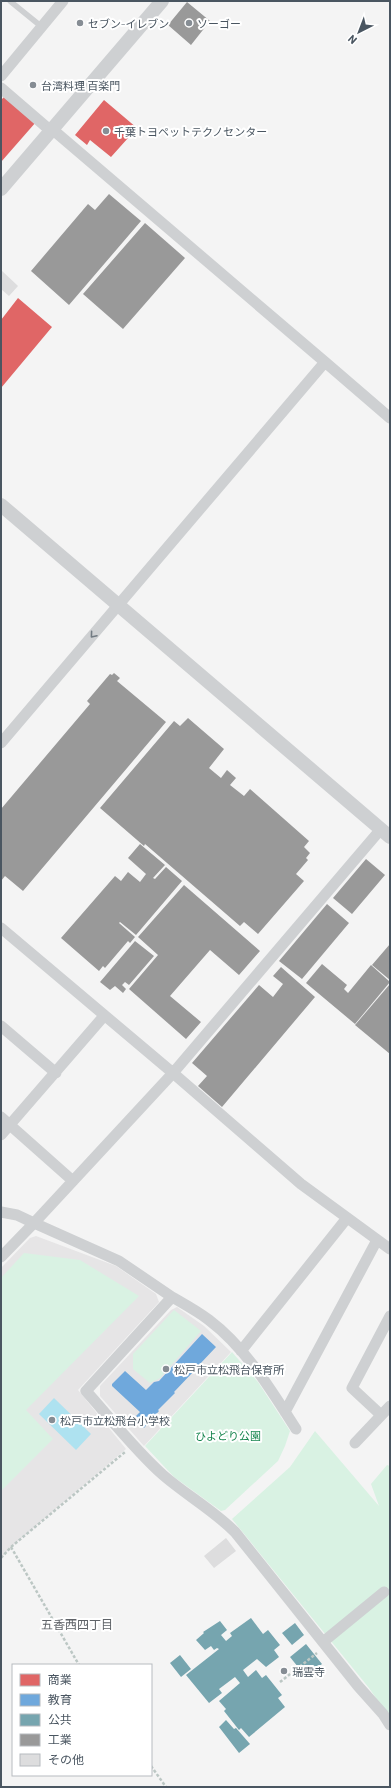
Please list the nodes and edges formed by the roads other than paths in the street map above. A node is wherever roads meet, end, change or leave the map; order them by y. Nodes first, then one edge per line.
1 (10, 1) edge
2 (63, 1) edge
3 (162, 1) edge
4 (42, 27) junction
5 (1, 76) edge
6 (1, 88) edge
7 (51, 130) junction
8 (1, 190) edge
9 (325, 362) junction
10 (390, 418) edge
11 (1, 505) edge
12 (118, 605) junction
13 (1, 743) edge
14 (386, 833) edge
15 (2, 930) edge
16 (104, 1016) junction
17 (1, 1026) edge
18 (56, 1073) junction
19 (173, 1073) junction
20 (1, 1117) edge
21 (10, 1125) junction
22 (1, 1135) edge
23 (73, 1181) junction
24 (1, 1212) edge
25 (347, 1218) junction
26 (34, 1223) junction
27 (377, 1240) junction
28 (390, 1249) edge
29 (1, 1258) edge
30 (172, 1297) junction
31 (390, 1316) edge
32 (241, 1351) junction
33 (390, 1406) edge
34 (285, 1412) junction
35 (381, 1416) junction
36 (296, 1428) dead end
37 (355, 1443) dead end
38 (384, 1592) dead end
39 (323, 1642) junction
40 (390, 1725) edge

1 - 4 lane
2 - 4 street
3 - 7 street
4 - 5 street
6 - 7 street
7 - 8 street
7 - 9 street
9 - 10 street
9 - 12 street
11 - 12 street
12 -> 13 street
12 - 14 street
14 - 19 street
15 - 16 street
16 - 18 street
16 - 19 street
17 - 18 street
18 - 21 street
19 - 23 street
19 - 25 street
20 - 21 street
21 - 22 street
21 - 23 street
23 - 26 street
24 - 26 street
25 - 27 street
25 - 32 street
26 - 29 street
26 - 30 street
27 - 28 street
27 - 34 street
30 - 32 street
30 - 39 street
31 - 35 street
32 - 34 street
33 - 35 street
34 - 36 street
35 - 37 street
38 - 39 street
39 - 40 street

